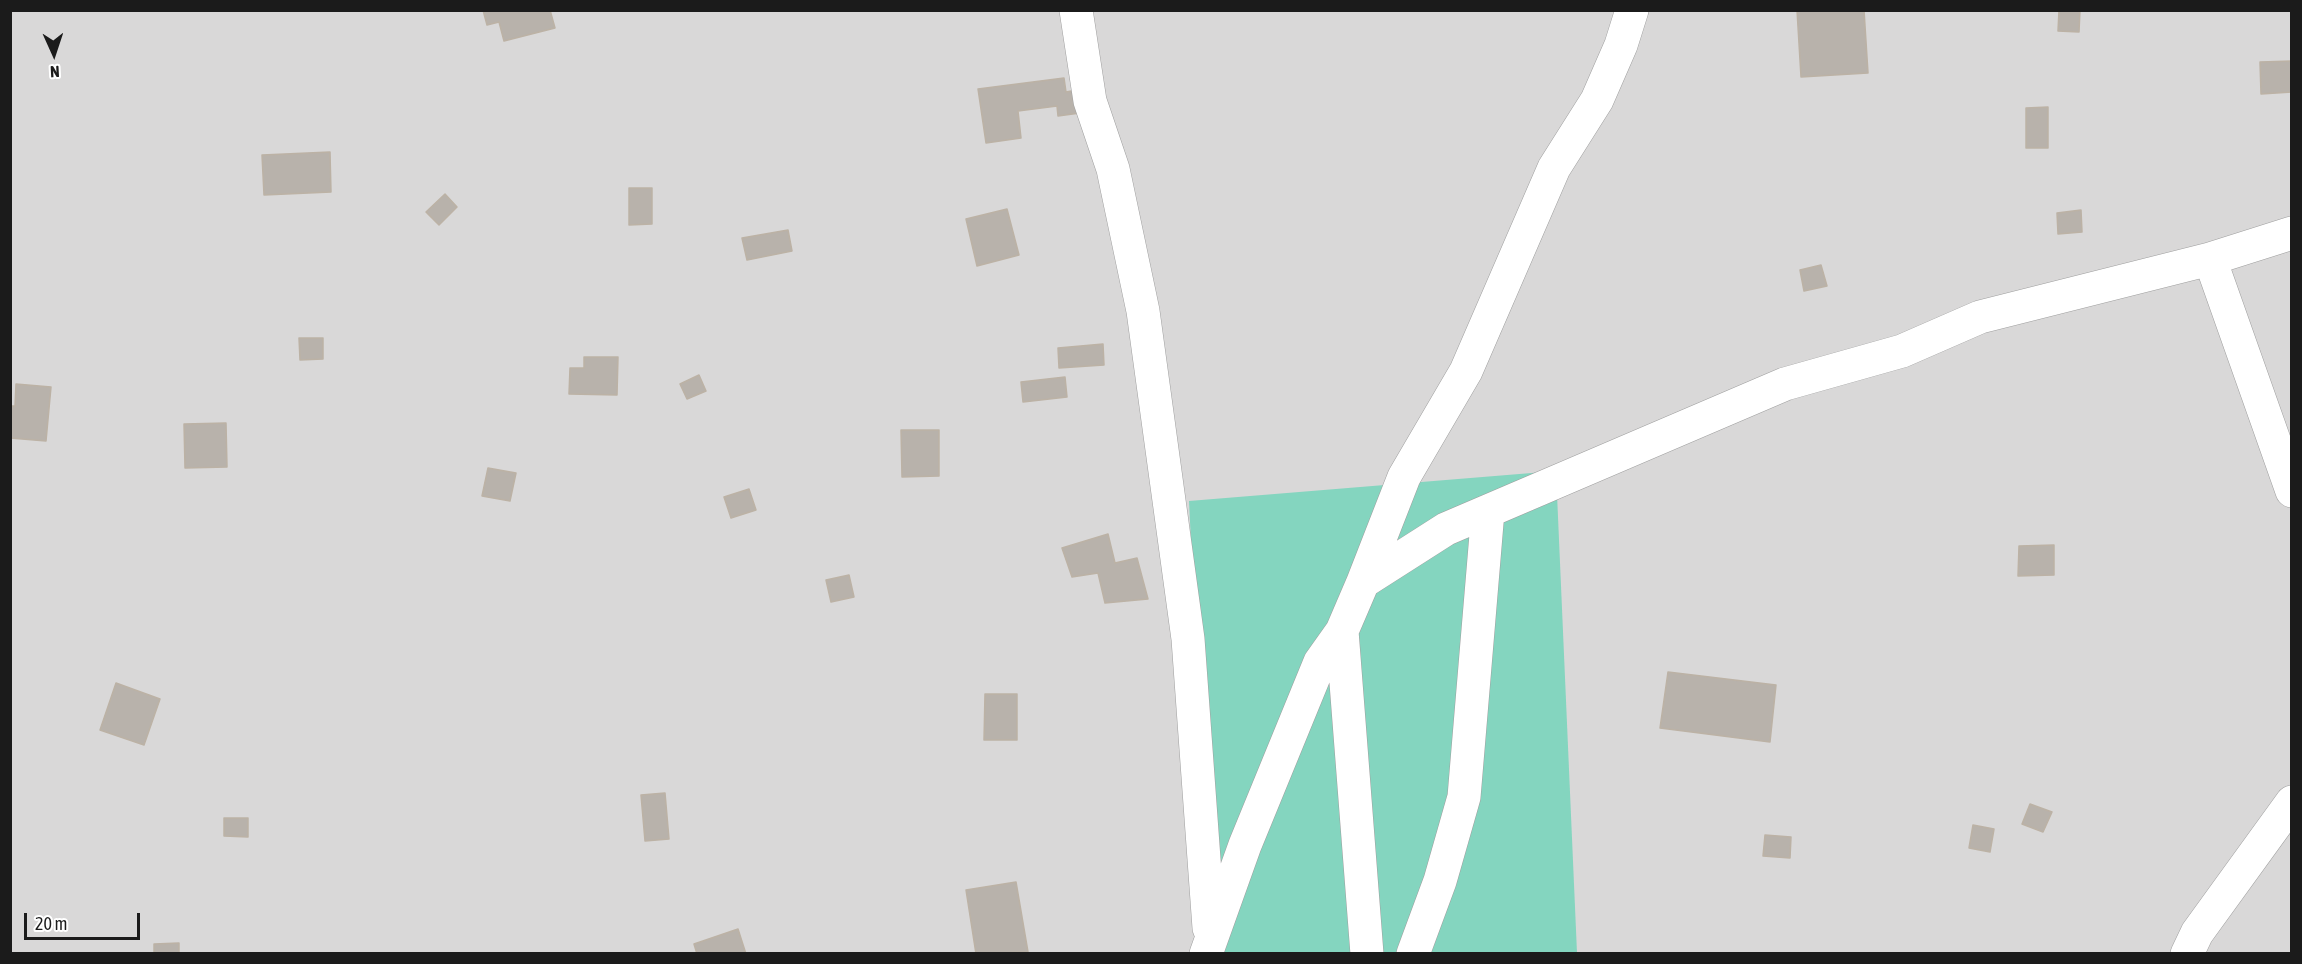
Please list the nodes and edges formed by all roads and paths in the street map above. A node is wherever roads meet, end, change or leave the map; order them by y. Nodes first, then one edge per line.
1 (1076, 10) edge
2 (1632, 10) edge
3 (2292, 233) edge
4 (2210, 259) junction
5 (2292, 491) edge
6 (1488, 511) junction
7 (1363, 582) junction
8 (1342, 631) junction
9 (2292, 802) edge
10 (1208, 946) edge
11 (1367, 954) edge
12 (1413, 954) edge
13 (2187, 954) edge

1 - 10 street
2 - 7 street
3 - 4 street
4 - 5 street
4 - 6 street
6 - 7 street
6 - 12 street
7 - 8 street
8 - 10 street
8 - 11 street
9 - 13 street

